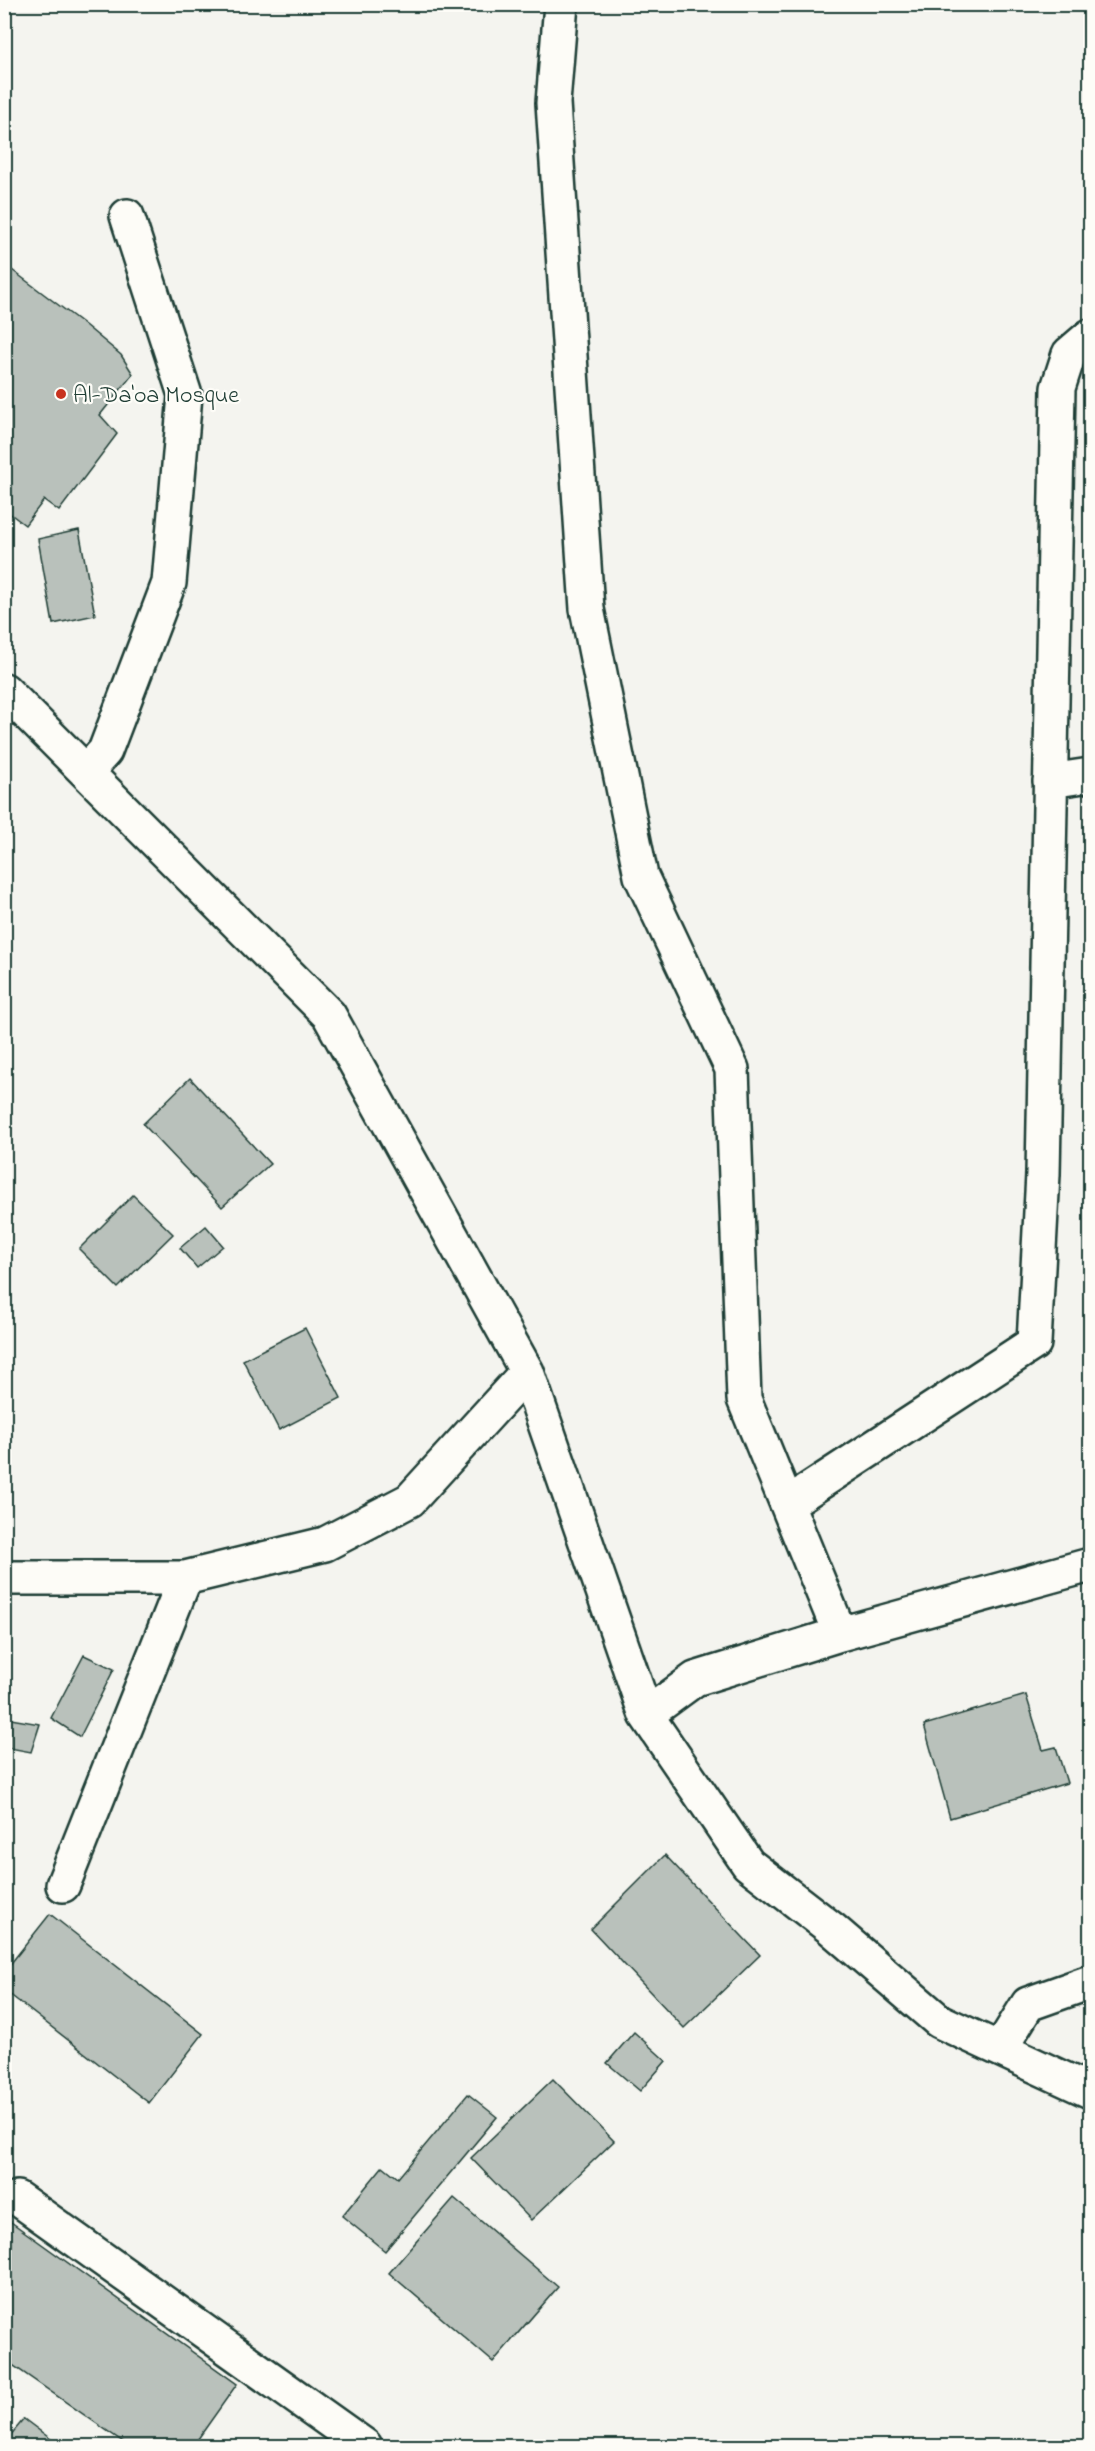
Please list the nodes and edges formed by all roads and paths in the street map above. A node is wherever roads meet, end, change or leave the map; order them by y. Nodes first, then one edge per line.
1 (561, 4) edge
2 (128, 216) dead end
3 (1090, 336) edge
4 (4, 690) edge
5 (86, 772) junction
6 (1090, 775) edge
7 (1050, 781) junction
8 (527, 1372) junction
9 (787, 1504) junction
10 (1090, 1565) edge
11 (4, 1578) edge
12 (185, 1578) junction
13 (840, 1634) junction
14 (646, 1715) junction
15 (63, 1885) dead end
16 (1090, 1982) edge
17 (1000, 2049) junction
18 (1090, 2091) edge
19 (17, 2198) dead end
20 (365, 2446) edge

1 - 9 street
2 - 5 street
3 - 7 street
4 - 5 street
5 - 8 street
6 - 7 street
7 - 9 street
8 - 12 street
8 - 14 street
9 - 13 street
10 - 13 street
11 - 12 street
12 - 15 street
13 - 14 street
14 - 17 street
16 - 17 street
17 - 18 street
19 - 20 street

